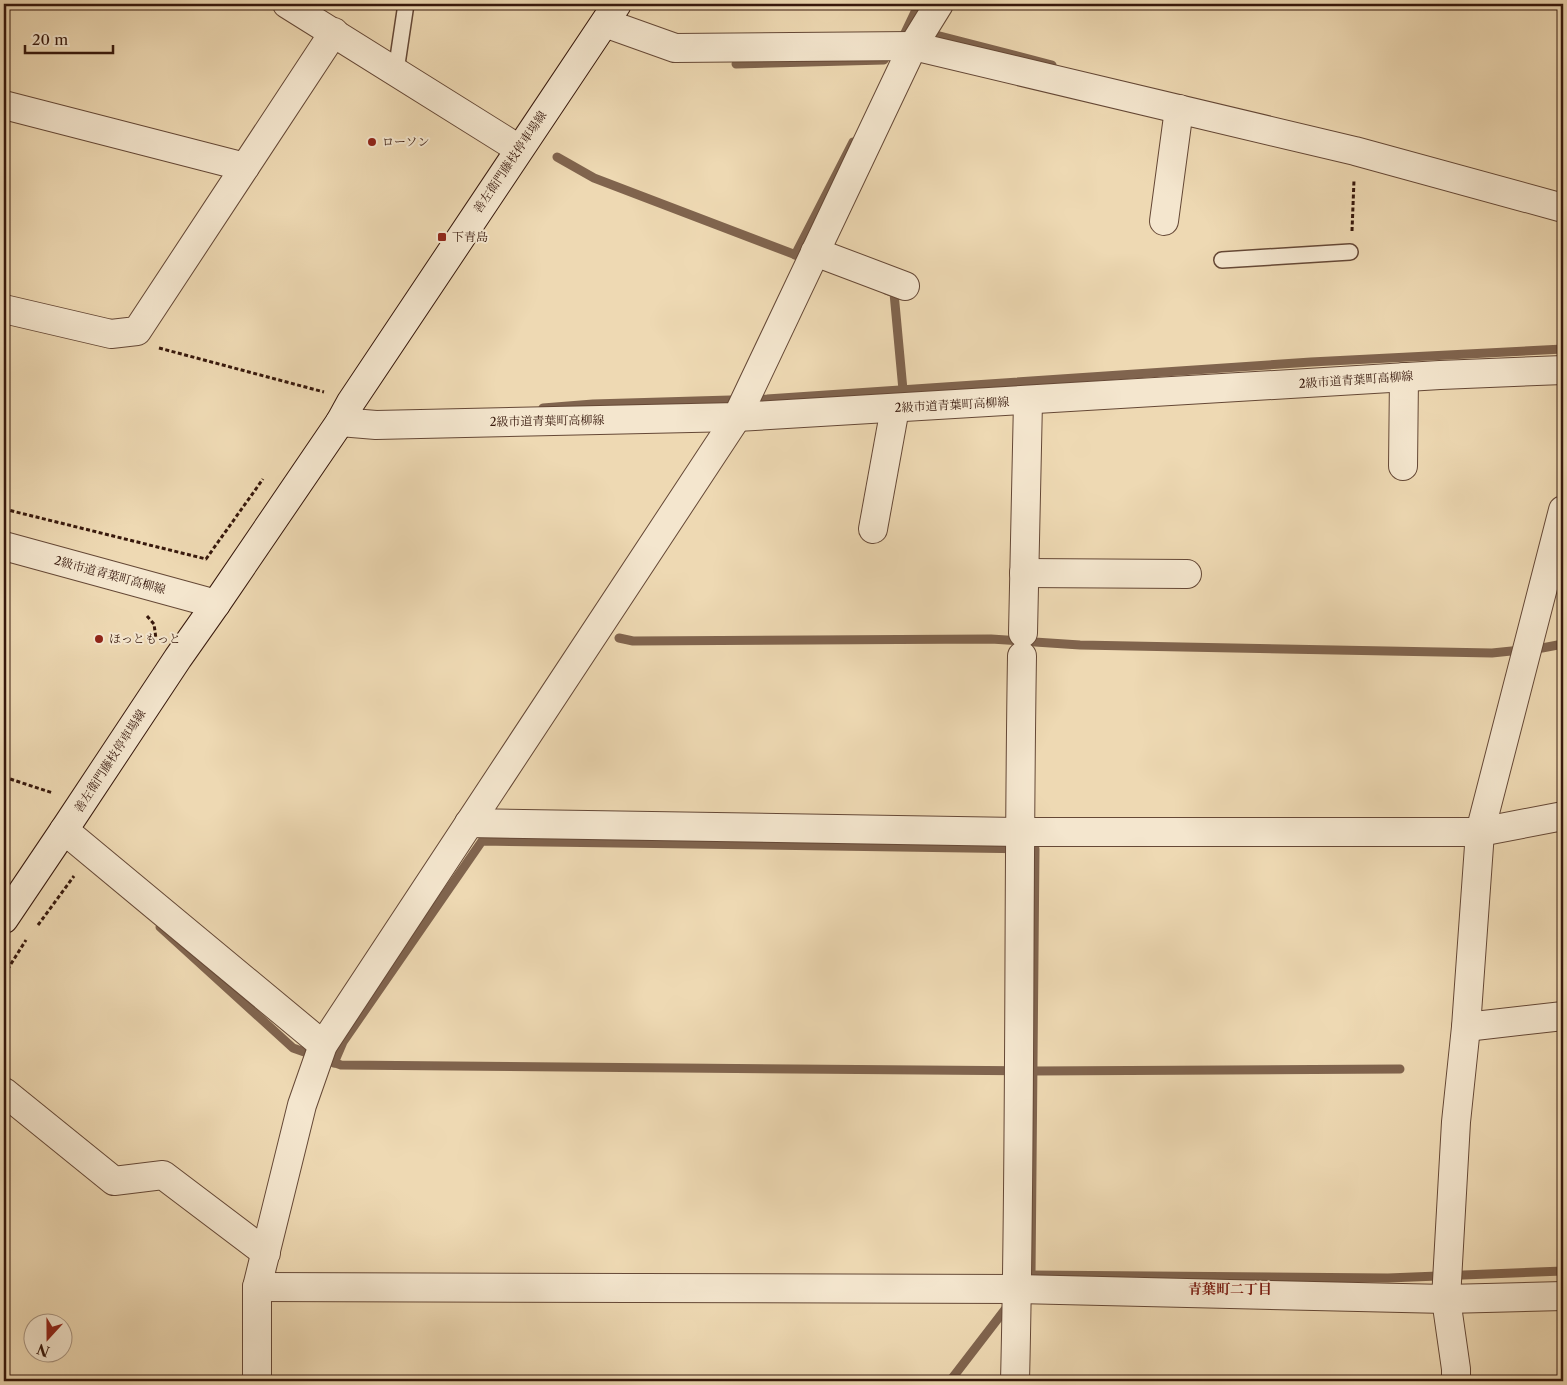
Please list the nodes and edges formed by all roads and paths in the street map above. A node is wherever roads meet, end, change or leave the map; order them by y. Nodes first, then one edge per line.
1 (287, 4) edge
2 (406, 4) edge
3 (939, 4) edge
4 (611, 13) edge
5 (334, 32) junction
6 (913, 46) junction
7 (396, 71) junction
8 (4, 105) edge
9 (1179, 109) junction
10 (519, 149) junction
11 (1355, 151) junction
12 (245, 167) junction
13 (1563, 208) edge
14 (1164, 222) dead end
15 (815, 252) junction
16 (1350, 252) joint
17 (1222, 260) dead end
18 (905, 286) dead end
19 (4, 309) edge
20 (157, 347) dead end
21 (1563, 370) edge
22 (1404, 377) junction
23 (325, 393) dead end
24 (1028, 401) junction
25 (894, 408) junction
26 (737, 417) junction
27 (340, 422) junction
28 (1403, 466) dead end
29 (269, 472) dead end
30 (4, 509) edge
31 (1563, 510) edge
32 (873, 530) dead end
33 (4, 546) edge
34 (1024, 573) junction
35 (1187, 574) dead end
36 (216, 604) junction
37 (143, 611) dead end
38 (156, 647) dead end
39 (4, 777) edge
40 (54, 794) dead end
41 (1563, 816) edge
42 (469, 823) junction
43 (64, 830) junction
44 (1019, 832) junction
45 (1480, 832) junction
46 (91, 852) junction
47 (4, 919) edge
48 (36, 927) dead end
49 (31, 934) dead end
50 (4, 975) edge
51 (1563, 1016) edge
52 (1466, 1027) junction
53 (323, 1045) junction
54 (4, 1092) edge
55 (266, 1252) junction
56 (257, 1287) junction
57 (1017, 1289) junction
58 (1563, 1296) edge
59 (1446, 1299) junction
60 (257, 1381) edge
61 (1015, 1381) edge
62 (1456, 1381) edge

1 - 5 street
2 - 7 lane
3 - 6 street
4 - 6 street
4 - 10 street, 善左衛門藤枝停車場線
5 - 7 street
5 - 12 street
6 - 9 street
6 - 15 street
7 - 10 street
8 - 12 street
9 - 11 street
9 - 14 street
10 - 27 street, 善左衛門藤枝停車場線
11 - 13 street
11 - 16 path
12 - 19 street
15 - 18 street
15 - 26 street
16 - 17 lane
20 - 23 path
21 - 22 street, 2級市道青葉町高柳線
22 - 24 street, 2級市道青葉町高柳線
22 - 28 street
24 - 25 street, 2級市道青葉町高柳線
24 - 34 street
25 - 26 street, 2級市道青葉町高柳線
25 - 32 street
26 - 27 street, 2級市道青葉町高柳線
26 - 42 street
27 - 36 street, 善左衛門藤枝停車場線
29 - 30 path
31 - 45 street
33 - 36 street, 2級市道青葉町高柳線
34 - 35 street
34 - 44 street
36 - 43 street, 善左衛門藤枝停車場線
37 - 38 path
39 - 40 path
41 - 45 street
42 - 44 street
42 - 53 street
43 - 46 street
43 - 47 street, 善左衛門藤枝停車場線
44 - 45 street
44 - 57 street
45 - 52 street
46 - 48 path
46 - 53 street
49 - 50 path
51 - 52 street
52 - 59 street
53 - 55 street
54 - 55 street
55 - 56 street
56 - 57 street
56 - 60 street
57 - 59 street
57 - 61 street
58 - 59 street
59 - 62 street

